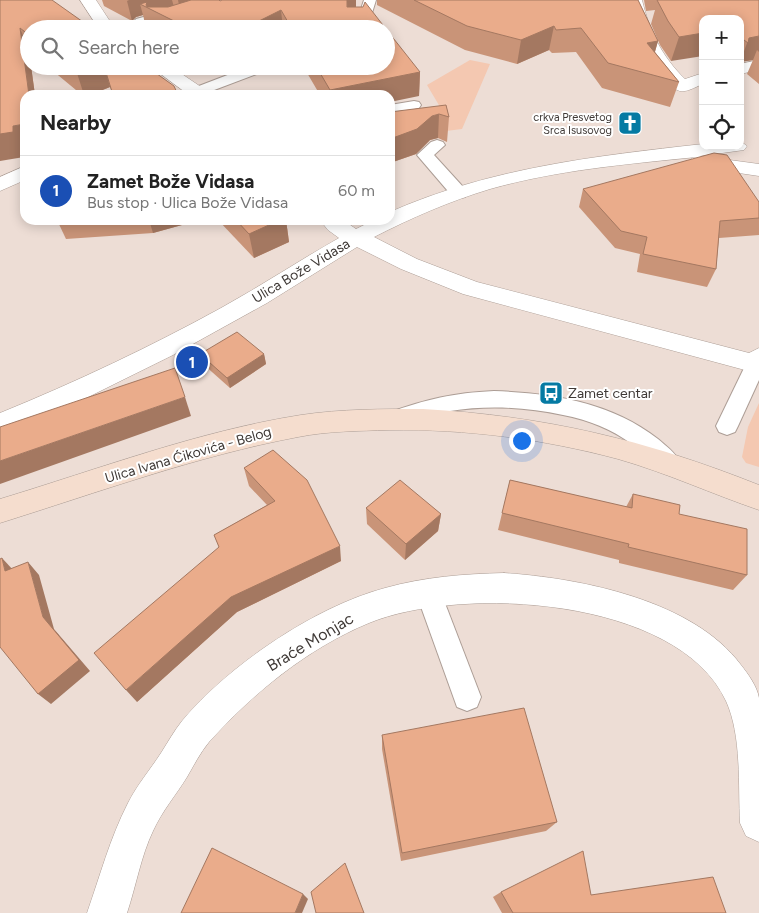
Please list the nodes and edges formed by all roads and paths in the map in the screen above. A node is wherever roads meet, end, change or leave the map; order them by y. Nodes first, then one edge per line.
1 (88, 0) edge
2 (370, 0) edge
3 (634, 0) edge
4 (101, 20) edge
5 (157, 20) edge
6 (175, 20) edge
7 (360, 20) edge
8 (759, 65) edge
9 (744, 68) edge
10 (171, 75) edge
11 (243, 75) edge
12 (699, 80) edge
13 (194, 90) edge
14 (205, 90) edge
15 (414, 105) dead end
16 (395, 109) edge
17 (759, 144) edge
18 (744, 145) edge
19 (437, 146) dead end
20 (706, 150) edge
21 (674, 154) junction
22 (759, 170) edge
23 (20, 175) edge
24 (0, 186) edge
25 (459, 193) junction
26 (395, 219) edge
27 (335, 225) edge
28 (383, 225) edge
29 (356, 238) junction
30 (758, 360) edge
31 (0, 424) edge
32 (727, 426) dead end
33 (759, 498) edge
34 (0, 511) edge
35 (429, 592) junction
36 (748, 686) edge
37 (467, 698) dead end
38 (759, 822) edge
39 (107, 913) edge

1 - 4 street
2 - 7 lane
3 - 12 street
5 - 6 lane
8 - 9 street
10 - 13 street
11 - 14 lane
15 - 16 lane
17 - 18 street, Ulica Bože Vidasa
19 - 25 lane
20 - 21 street, Ulica Bože Vidasa
21 - 22 street
21 - 25 street, Ulica Bože Vidasa
23 - 24 street
25 - 26 street, Ulica Bože Vidasa
27 - 29 street
28 - 29 street, Ulica Bože Vidasa
29 - 30 street
29 - 31 street, Ulica Bože Vidasa
30 - 32 lane
33 - 34 main road, Ulica Ivana Ćikovića - Belog
35 - 36 street, Braće Monjac
35 - 37 lane
35 - 39 street, Braće Monjac
36 - 38 street, Braće Monjac

